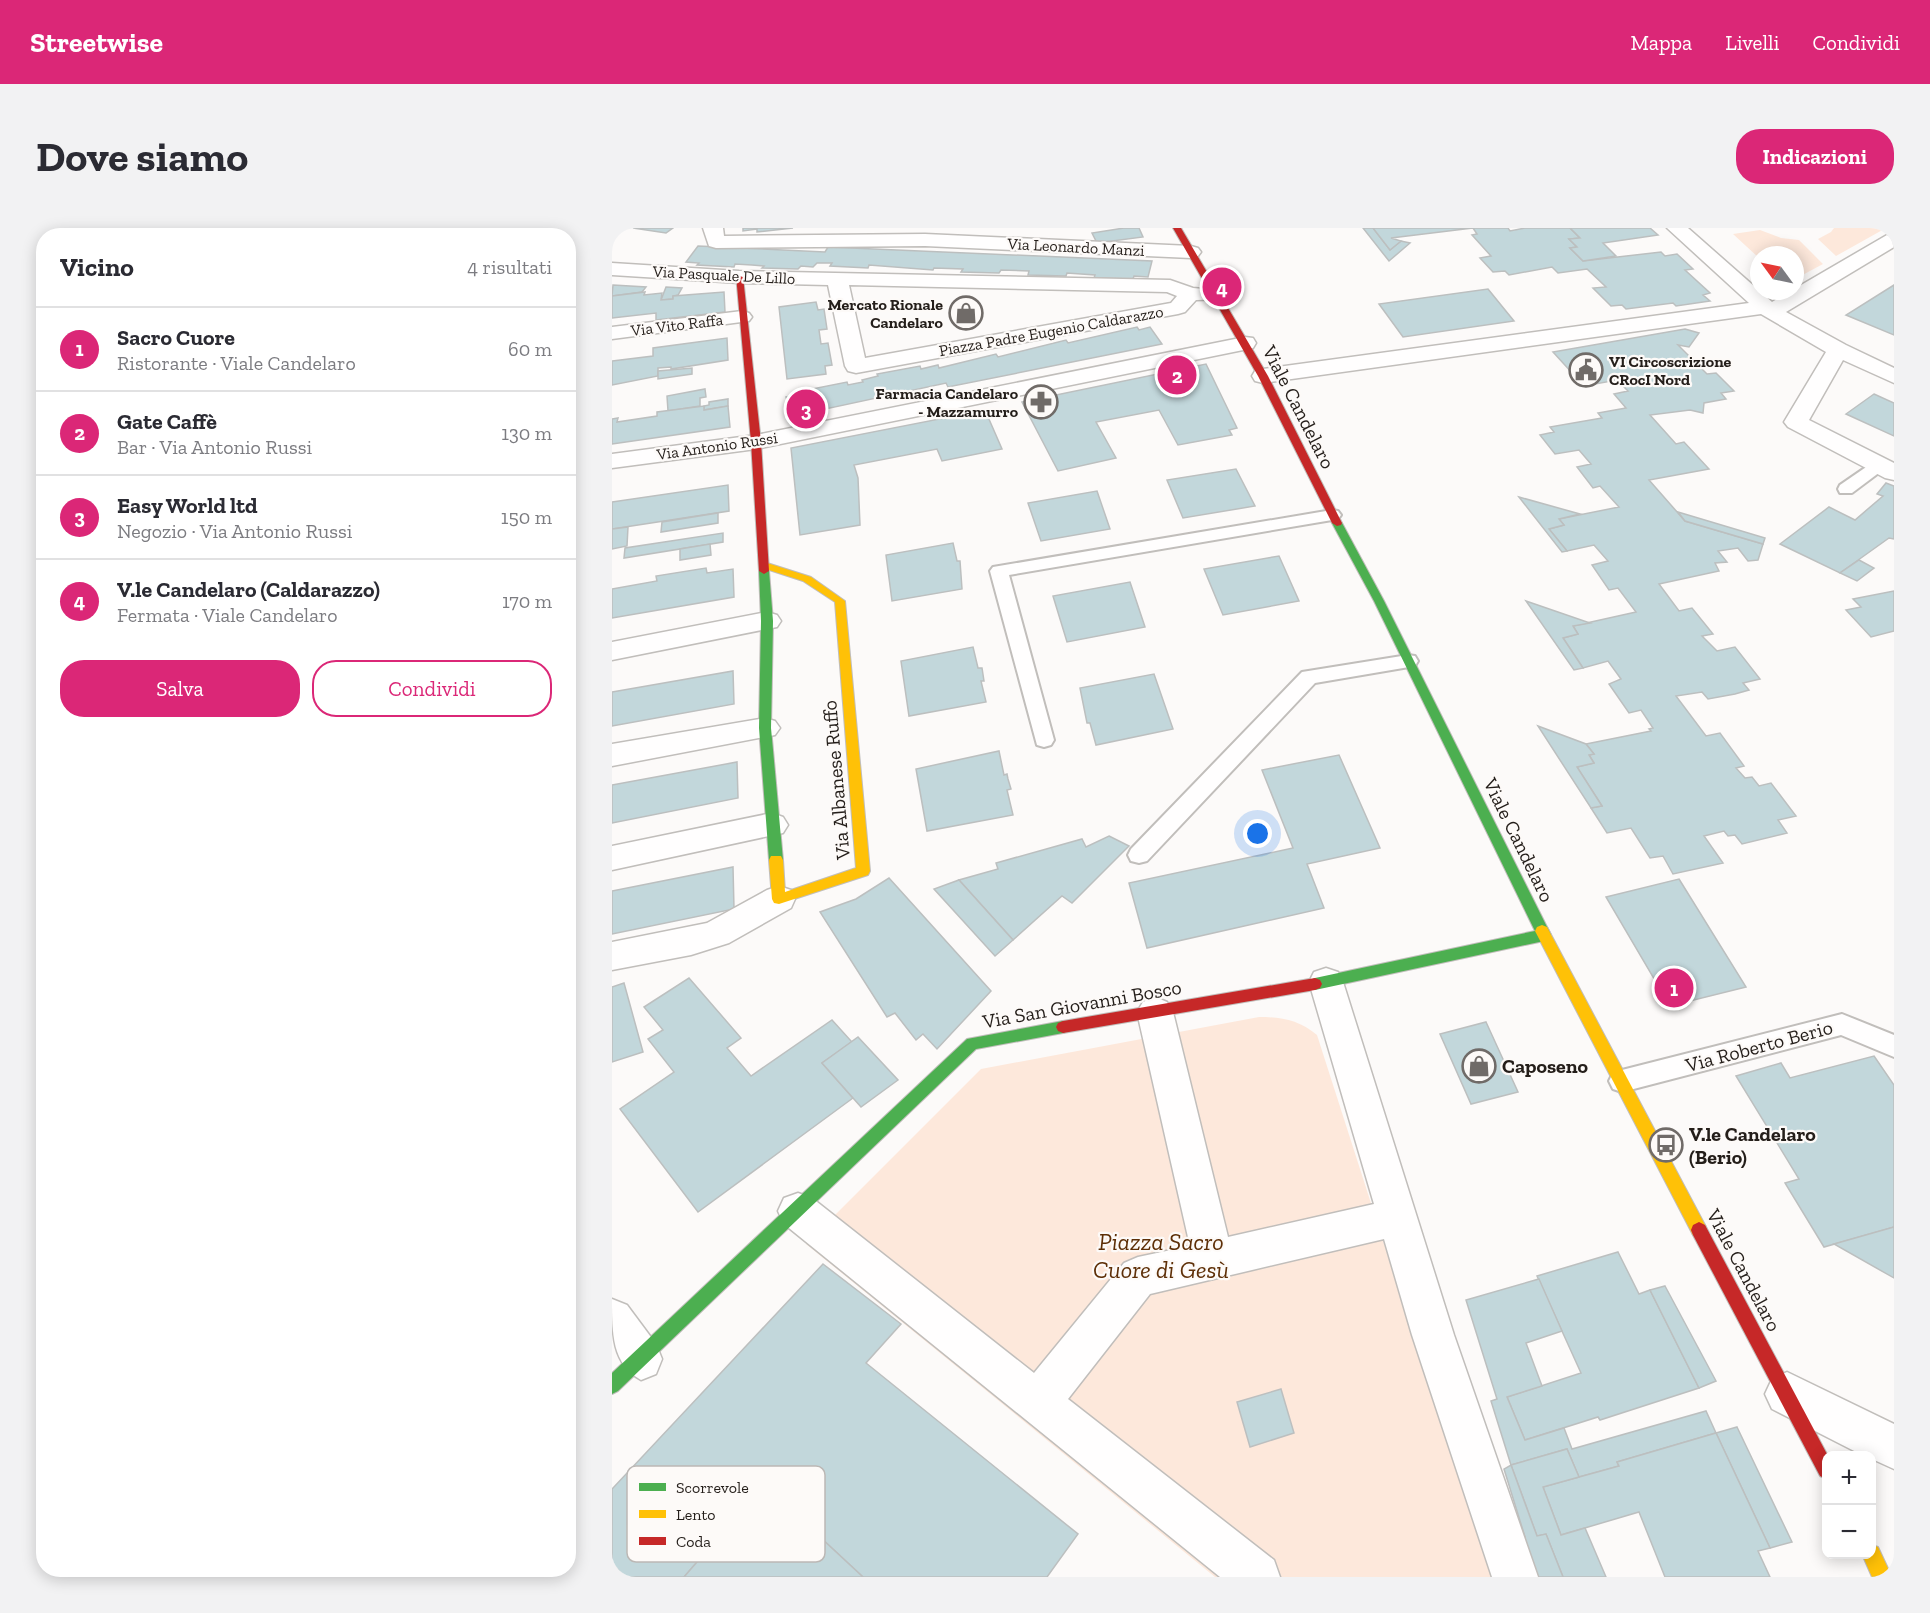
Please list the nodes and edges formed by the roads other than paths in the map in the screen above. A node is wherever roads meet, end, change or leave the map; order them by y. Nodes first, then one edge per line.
1 (713, 228) edge
2 (1051, 228) edge
3 (1177, 228) edge
4 (1677, 228) edge
5 (1894, 239) edge
6 (925, 240) junction
7 (1191, 252) junction
8 (612, 269) edge
9 (739, 278) junction
10 (837, 279) junction
11 (1191, 294) junction
12 (1218, 295) junction
13 (1768, 309) junction
14 (742, 317) junction
15 (612, 333) edge
16 (1245, 343) junction
17 (1838, 350) junction
18 (1893, 375) edge
19 (1263, 376) junction
20 (756, 442) junction
21 (612, 461) edge
22 (1886, 469) edge
23 (1846, 489) dead end
24 (1332, 515) junction
25 (764, 565) junction
26 (766, 621) junction
27 (612, 651) edge
28 (1408, 661) junction
29 (765, 728) junction
30 (1044, 740) dead end
31 (612, 755) edge
32 (772, 825) junction
33 (1139, 855) dead end
34 (612, 858) edge
35 (779, 899) junction
36 (1544, 935) junction
37 (620, 954) edge
38 (1326, 982) junction
39 (1155, 1012) junction
40 (1894, 1046) edge
41 (1622, 1081) junction
42 (798, 1211) junction
43 (1398, 1217) junction
44 (1213, 1260) junction
45 (612, 1320) edge
46 (626, 1372) edge
47 (1787, 1395) junction
48 (1038, 1402) junction
49 (1894, 1447) edge
50 (1822, 1461) edge
51 (1873, 1559) edge
52 (1257, 1577) edge
53 (1515, 1577) edge
54 (1882, 1577) edge

1 - 6 street, Via Leonardo Manzi
2 - 6 street, Via Leonardo Manzi
3 - 7 street, Viale Candelaro
4 - 13 street
5 - 13 street
6 - 7 street, Via Leonardo Manzi
7 - 12 street, Viale Candelaro
8 - 9 street, Via Pasquale De Lillo
9 - 10 street, Via Pasquale De Lillo
9 - 14 street
10 - 11 street, Piazza Padre Eugenio Caldarazzo
10 - 11 street, Piazza Padre Eugenio Caldarazzo
11 - 12 street
12 - 16 street, Viale Candelaro
13 - 17 street
13 - 19 street
14 - 15 street, Via Vito Raffa
14 - 20 street
16 - 19 street, Viale Candelaro
16 - 20 street, Via Antonio Russi
17 - 18 street
17 - 22 street
19 - 24 street, Viale Candelaro
20 - 21 street, Via Antonio Russi
20 - 25 street
22 - 23 lane
24 - 28 street, Viale Candelaro
24 - 30 lane
25 - 26 street
25 - 35 street, Via Albanese Ruffo
26 - 27 street
26 - 29 street
28 - 33 lane
28 - 36 street, Viale Candelaro
29 - 31 street
29 - 32 street
32 - 34 street
32 - 35 street
35 - 37 street
36 - 38 street, Via San Giovanni Bosco
36 - 41 street, Viale Candelaro
38 - 39 street, Via San Giovanni Bosco
38 - 43 street
39 - 42 street, Via San Giovanni Bosco
39 - 44 street
40 - 41 lane, Via Roberto Berio
41 - 47 street, Viale Candelaro
42 - 46 street, Via San Giovanni Bosco
42 - 48 street
43 - 44 street
43 - 53 street
44 - 48 street
45 - 46 street
47 - 49 street
47 - 50 street, Viale Candelaro
48 - 52 street
51 - 54 street

